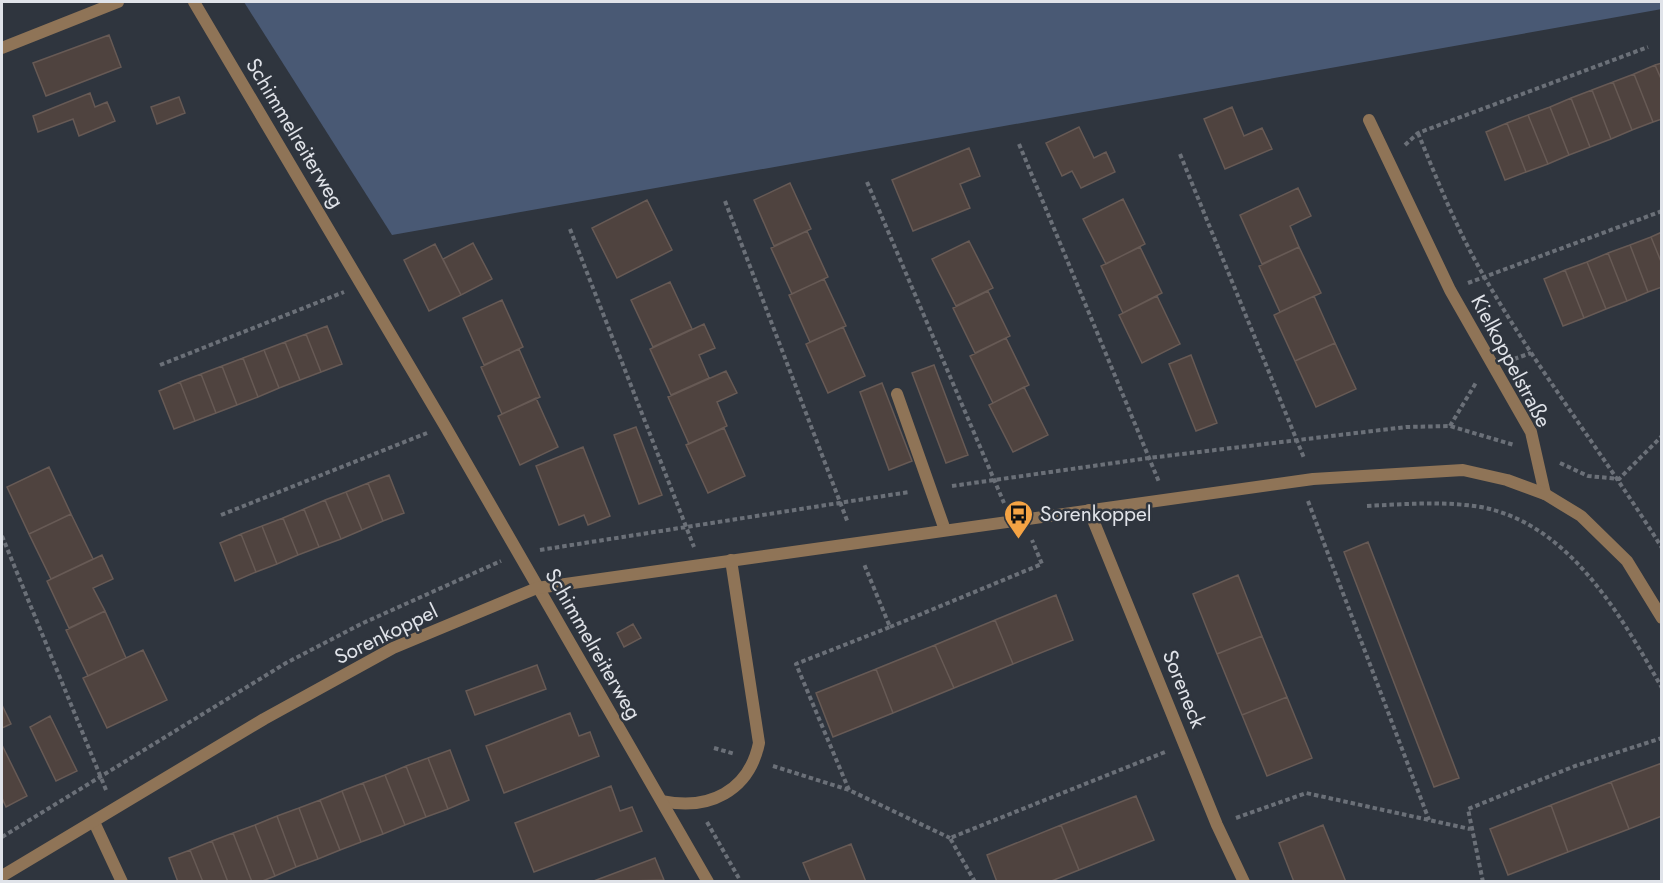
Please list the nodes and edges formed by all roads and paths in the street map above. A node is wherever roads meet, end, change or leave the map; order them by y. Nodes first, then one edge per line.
1 (118, 2) edge
2 (194, 2) edge
3 (1648, 47) dead end
4 (2, 48) edge
5 (1369, 120) dead end
6 (1418, 133) junction
7 (1019, 144) dead end
8 (1180, 154) dead end
9 (1389, 160) junction
10 (867, 182) dead end
11 (725, 201) dead end
12 (1662, 211) edge
13 (570, 229) dead end
14 (1484, 277) junction
15 (362, 285) junction
16 (1450, 290) junction
17 (160, 364) dead end
18 (897, 394) dead end
19 (445, 426) junction
20 (1662, 436) edge
21 (1306, 479) junction
22 (1619, 479) junction
23 (1545, 494) junction
24 (1166, 499) junction
25 (1368, 506) dead end
26 (1089, 510) junction
27 (221, 515) dead end
28 (1018, 520) junction
29 (945, 530) junction
30 (2, 536) edge
31 (855, 543) junction
32 (1662, 548) edge
33 (731, 560) junction
34 (701, 564) junction
35 (537, 588) junction
36 (1662, 618) edge
37 (890, 627) junction
38 (1662, 688) edge
39 (1662, 738) edge
40 (1185, 744) junction
41 (714, 748) dead end
42 (756, 761) junction
43 (849, 790) junction
44 (662, 801) junction
45 (696, 803) junction
46 (115, 810) junction
47 (1429, 820) junction
48 (94, 822) junction
49 (1217, 825) junction
50 (1470, 829) junction
51 (950, 838) junction
52 (2, 876) edge
53 (122, 882) edge
54 (708, 882) edge
55 (741, 882) edge
56 (975, 882) edge
57 (1244, 882) edge
58 (1483, 882) edge

1 - 4 street
2 - 15 street, Schimmelreiterweg
3 - 6 path
5 - 9 street, Kielkoppelstraße
6 - 9 path
6 - 14 path
7 - 24 path
8 - 21 path
9 - 16 street, Kielkoppelstraße
10 - 28 path
11 - 31 path
12 - 14 path, Kielkoppelstraße
13 - 34 path
14 - 16 path, Kielkoppelstraße
14 - 22 path
15 - 17 path
15 - 19 street, Schimmelreiterweg
16 - 23 street, Kielkoppelstraße
18 - 29 street
19 - 27 path
19 - 35 street, Schimmelreiterweg
20 - 22 path
21 - 23 street, Sorenkoppel
21 - 24 street, Sorenkoppel
21 - 47 path
22 - 32 path
23 - 36 street
24 - 26 street, Sorenkoppel
25 - 38 path
26 - 28 street, Sorenkoppel
26 - 40 street, Soreneck
28 - 29 street, Sorenkoppel
28 - 37 path
29 - 31 street, Sorenkoppel
30 - 46 path
31 - 33 street, Sorenkoppel
31 - 37 path
33 - 34 street, Sorenkoppel
33 - 42 street
34 - 35 street, Sorenkoppel
35 - 44 street, Schimmelreiterweg
35 - 46 street, Sorenkoppel
37 - 43 path
39 - 50 path
40 - 49 street, Soreneck
40 - 51 path
41 - 42 path
42 - 43 path
42 - 45 street
43 - 51 path
44 - 45 street
44 - 54 street, Schimmelreiterweg
45 - 55 path
46 - 48 street, Sorenkoppel
47 - 49 path
47 - 50 path
48 - 52 street, Sorenkoppel
48 - 53 street
49 - 57 street, Soreneck
50 - 58 path
51 - 56 path

